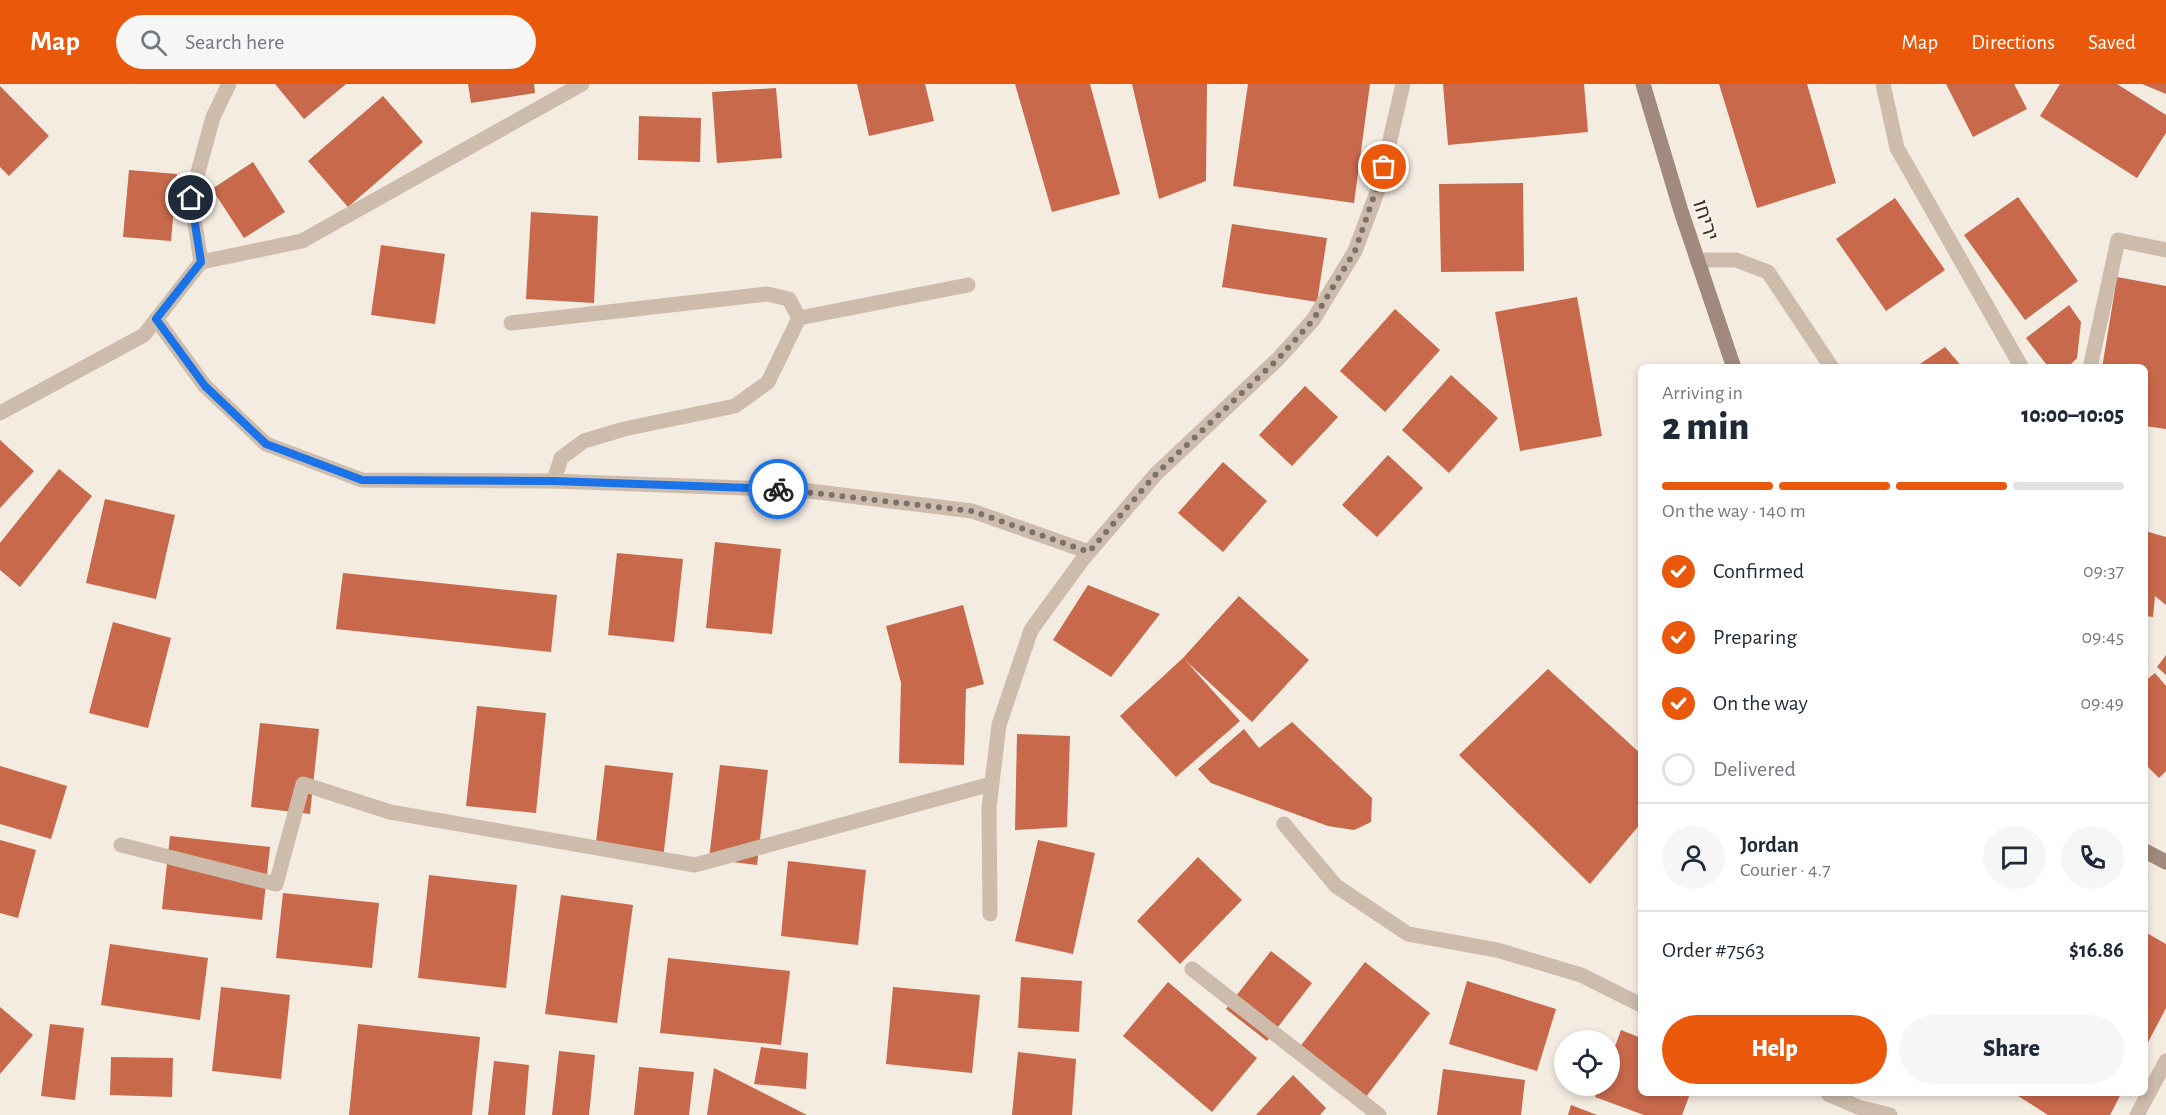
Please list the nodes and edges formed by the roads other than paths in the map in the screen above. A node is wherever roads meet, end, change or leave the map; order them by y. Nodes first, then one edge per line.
1 (229, 84) edge
2 (582, 84) edge
3 (1403, 84) edge
4 (1643, 84) edge
5 (1883, 84) edge
6 (2166, 250) edge
7 (1697, 260) junction
8 (201, 262) junction
9 (968, 285) dead end
10 (799, 318) junction
11 (156, 319) junction
12 (511, 323) dead end
13 (1733, 364) edge
14 (1829, 364) edge
15 (2020, 364) edge
16 (2091, 364) edge
17 (0, 413) edge
18 (554, 481) junction
19 (1089, 552) junction
20 (991, 784) junction
21 (1284, 824) dead end
22 (121, 845) dead end
23 (2148, 853) edge
24 (2166, 862) edge
25 (990, 914) dead end
26 (1192, 969) dead end
27 (1638, 1004) edge
28 (2166, 1060) edge
29 (2148, 1094) edge
30 (1833, 1096) edge
31 (2147, 1096) edge
32 (1378, 1115) edge
33 (1890, 1115) edge
34 (2137, 1115) edge

1 - 8 street
2 - 8 street
3 - 19 street
4 - 7 main road, יריחו
5 - 15 street
6 - 16 street
7 - 13 main road, יריחו
7 - 14 street
8 - 11 street
9 - 10 street
10 - 12 street
10 - 18 street
11 - 17 street
11 - 18 street
18 - 19 street
19 - 20 street
20 - 22 street
20 - 25 street
21 - 27 street
23 - 24 main road
26 - 32 street
28 - 29 street
30 - 33 street
31 - 34 street

